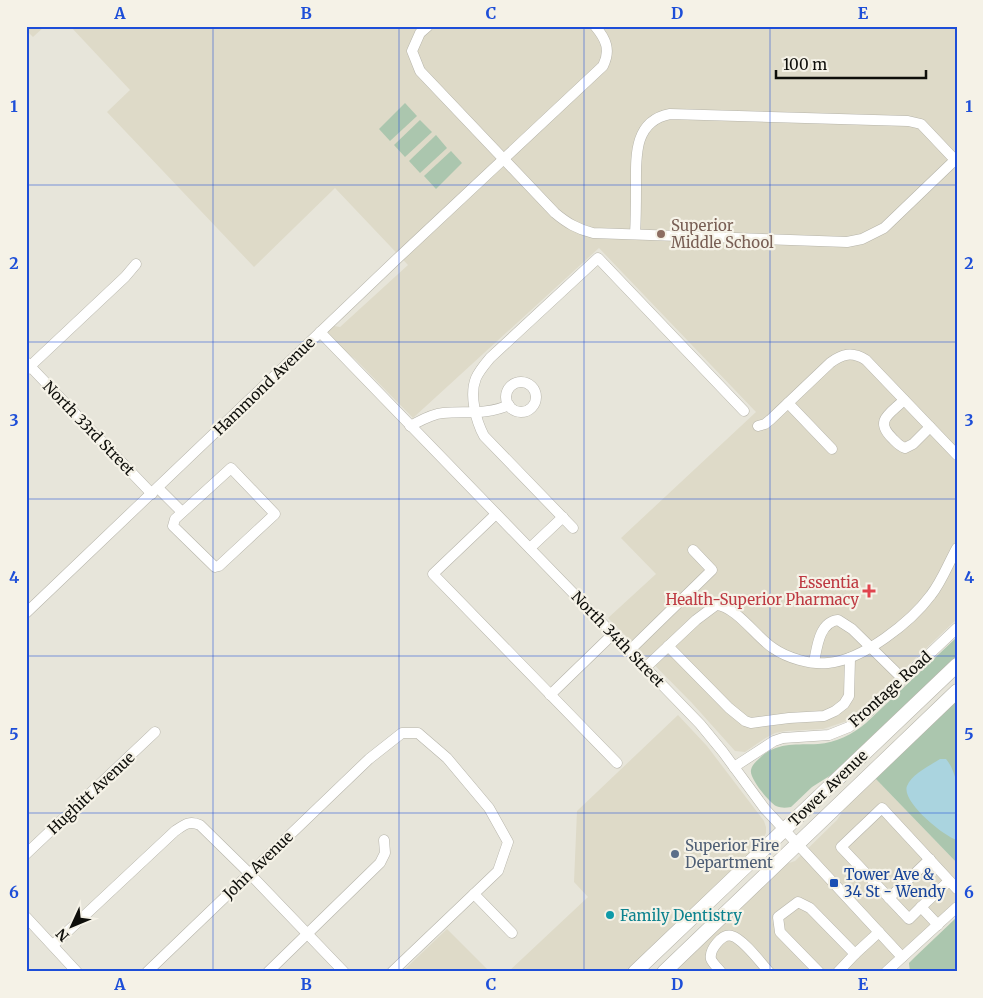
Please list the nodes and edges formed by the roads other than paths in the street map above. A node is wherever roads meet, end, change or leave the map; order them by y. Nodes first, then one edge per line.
1 (428, 26) edge
2 (595, 26) edge
3 (504, 160) junction
4 (956, 160) edge
5 (635, 234) junction
6 (136, 264) dead end
7 (320, 332) junction
8 (27, 366) edge
9 (904, 400) junction
10 (788, 403) junction
11 (508, 405) dead end
12 (744, 411) dead end
13 (476, 413) junction
14 (410, 426) junction
15 (758, 426) dead end
16 (930, 427) junction
17 (832, 449) dead end
18 (957, 455) edge
19 (155, 491) junction
20 (182, 512) junction
21 (496, 514) junction
22 (562, 518) junction
23 (573, 528) dead end
24 (530, 548) junction
25 (957, 548) edge
26 (692, 550) dead end
27 (26, 613) edge
28 (957, 628) edge
29 (613, 634) junction
30 (668, 646) junction
31 (871, 646) junction
32 (629, 651) junction
33 (850, 658) junction
34 (814, 662) junction
35 (957, 665) edge
36 (645, 668) junction
37 (903, 679) junction
38 (957, 691) edge
39 (550, 695) junction
40 (155, 732) dead end
41 (617, 764) dead end
42 (734, 767) junction
43 (784, 830) junction
44 (384, 840) dead end
45 (797, 844) junction
46 (26, 854) edge
47 (930, 859) junction
48 (249, 873) junction
49 (949, 880) junction
50 (957, 889) edge
51 (474, 894) junction
52 (889, 898) junction
53 (957, 907) edge
54 (921, 908) junction
55 (26, 917) edge
56 (938, 925) junction
57 (879, 932) junction
58 (512, 933) dead end
59 (308, 934) junction
60 (53, 945) junction
61 (855, 954) junction
62 (902, 957) junction
63 (897, 968) edge
64 (77, 972) edge
65 (147, 972) edge
66 (268, 972) edge
67 (344, 972) edge
68 (392, 972) edge
69 (634, 972) edge
70 (664, 972) edge
71 (721, 972) edge
72 (769, 972) edge
73 (820, 972) edge
74 (838, 972) edge
75 (886, 972) edge

1 - 3 street
2 - 3 street, Hammond Avenue
3 - 5 street
3 - 7 street, Hammond Avenue
4 - 5 street
4 - 5 street
6 - 8 street
7 - 14 street, North 34th Street
7 - 19 street, Hammond Avenue
8 - 19 street, North 33rd Street
9 - 10 street
9 - 16 street
9 - 16 street
10 - 15 street
10 - 17 street
11 - 13 street
12 - 13 street
13 - 14 street
13 - 22 street
14 - 21 street, North 34th Street
16 - 18 street
19 - 20 street, North 33rd Street
19 - 27 street, Hammond Avenue
20 - 20 street
21 - 24 street, North 34th Street
21 - 39 street
22 - 23 street
22 - 24 street
24 - 29 street, North 34th Street
25 - 31 street
26 - 32 street
28 - 37 street, Frontage Road
29 - 32 street, North 34th Street
29 - 39 street
30 - 33 street
30 - 34 street
30 - 36 street
31 - 33 street
31 - 34 street
31 - 37 street
32 - 36 street, North 34th Street
33 - 34 street
35 - 43 main road, Tower Avenue
36 - 42 street, North 34th Street
37 - 42 street, Frontage Road
38 - 45 main road, Tower Avenue
39 - 41 street
40 - 46 street, Hughitt Avenue
42 - 43 street, North 34th Street
43 - 45 street, North 34th Street
43 - 69 main road, Tower Avenue
44 - 59 street
45 - 57 street, North 34th Street
45 - 70 main road, Tower Avenue
47 - 49 street
47 - 52 street
47 - 52 street
48 - 51 street, John Avenue
48 - 59 street
48 - 60 street
48 - 65 street, John Avenue
49 - 50 street
49 - 54 street
51 - 58 street
51 - 68 street
52 - 54 street
53 - 56 street
54 - 56 street
55 - 60 street
56 - 62 street
57 - 61 street
57 - 62 street, North 34th Street
59 - 66 street
59 - 67 street
60 - 64 street
61 - 73 street
61 - 74 street
62 - 63 street
63 - 75 street
71 - 72 street

